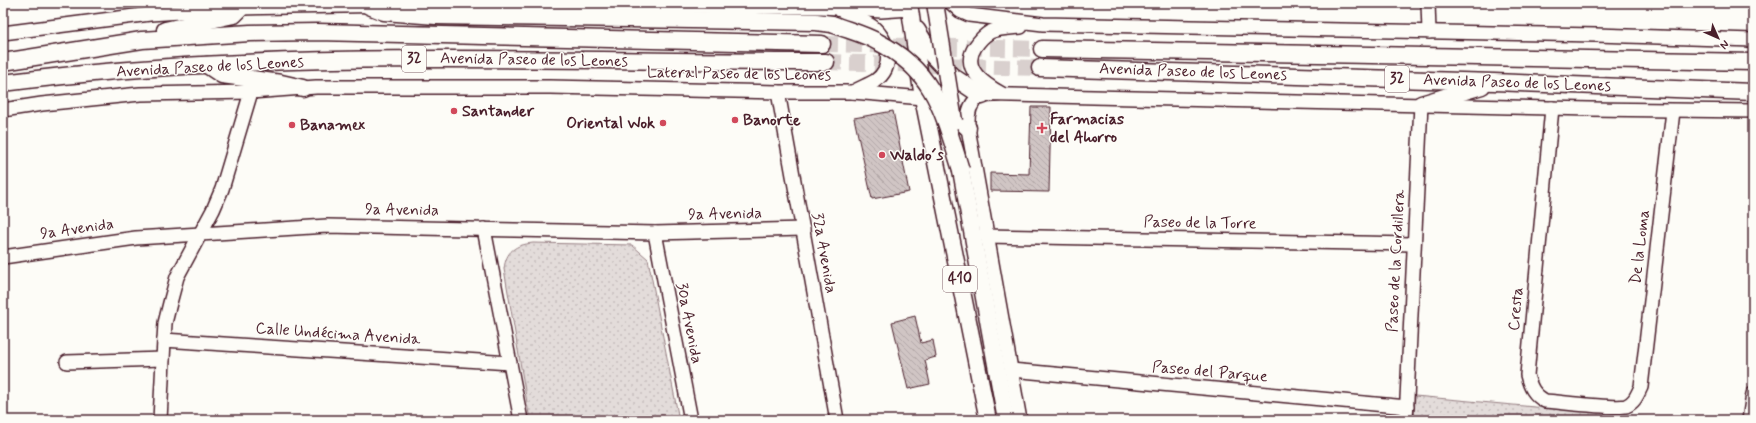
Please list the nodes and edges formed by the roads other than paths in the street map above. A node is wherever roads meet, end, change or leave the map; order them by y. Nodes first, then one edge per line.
1 (936, 3) edge
2 (951, 3) edge
3 (1428, 3) edge
4 (397, 4) edge
5 (278, 5) edge
6 (219, 6) edge
7 (370, 6) junction
8 (241, 8) junction
9 (822, 8) junction
10 (910, 12) edge
11 (1042, 24) junction
12 (1429, 32) junction
13 (3, 33) edge
14 (142, 40) junction
15 (1753, 40) edge
16 (822, 44) tunnel mouth
17 (1042, 49) tunnel mouth
18 (3, 62) edge
19 (826, 62) tunnel mouth
20 (1753, 62) edge
21 (207, 65) junction
22 (1040, 68) tunnel mouth
23 (1494, 82) junction
24 (3, 83) edge
25 (303, 88) junction
26 (251, 92) junction
27 (778, 92) junction
28 (853, 92) junction
29 (1753, 92) edge
30 (1002, 94) junction
31 (982, 96) junction
32 (923, 98) junction
33 (1421, 104) junction
34 (1552, 108) junction
35 (3, 110) edge
36 (1673, 111) junction
37 (1753, 111) edge
38 (968, 128) junction
39 (931, 139) junction
40 (961, 170) junction
41 (484, 229) junction
42 (802, 230) junction
43 (655, 233) junction
44 (200, 234) junction
45 (986, 236) junction
46 (1413, 244) junction
47 (3, 257) edge
48 (164, 340) junction
49 (163, 359) junction
50 (67, 362) dead end
51 (510, 363) junction
52 (1011, 370) junction
53 (1641, 387) joint
54 (1753, 394) edge
55 (1407, 413) edge
56 (1751, 416) edge
57 (160, 420) edge
58 (521, 420) edge
59 (691, 420) edge
60 (837, 420) edge
61 (988, 420) edge
62 (1006, 420) edge
63 (1020, 420) edge

1 - 40 main road, 410, bridge
2 - 11 street
3 - 12 street
4 - 7 street
4 - 9 street
5 - 7 street
5 - 8 street
6 - 8 street
6 - 13 street
7 - 40 main road, bridge
8 - 14 main road
9 - 10 street
9 - 28 street
10 - 31 main road
10 - 32 main road, 410
11 - 12 street
11 - 30 street
12 - 15 street
14 - 16 main road, Avenida Paseo de los Leones / 32
14 - 18 main road, Avenida Paseo de los Leones / 32
17 - 20 main road, Avenida Paseo de los Leones / 32
19 - 21 main road, Avenida Paseo de los Leones / 32
21 - 24 main road, Avenida Paseo de los Leones / 32
21 - 25 main road
22 - 23 main road, Avenida Paseo de los Leones / 32
23 - 29 main road, Avenida Paseo de los Leones / 32
23 - 33 main road
25 - 26 street, Lateral Paseo de los Leones
25 - 27 street, Lateral Paseo de los Leones
26 - 35 street, Lateral Paseo de los Leones
26 - 44 street
27 - 28 street, Lateral Paseo de los Leones
27 - 42 street, 32a Avenida
28 - 32 street, Lateral Paseo de los Leones
30 - 31 street
30 - 33 street
31 - 38 street
32 - 39 main road, 410
33 - 34 street
33 - 46 street, Paseo de la Cordillera
34 - 36 street
34 - 53 street, Cresta
36 - 37 street
36 - 53 street, De la Loma
38 - 39 main road
38 - 45 street
39 - 61 main road, 410
40 - 62 main road, 410
41 - 43 street, 9a Avenida
41 - 44 street, 9a Avenida
41 - 51 street
42 - 43 street, 9a Avenida
42 - 60 street, 32a Avenida
43 - 59 street, 30a Avenida
44 - 47 street, 9a Avenida
44 - 48 street
45 - 46 street, Paseo de la Torre
45 - 52 street
46 - 55 street, Paseo de la Cordillera
48 - 49 street
48 - 51 street, Calle Undécima Avenida
49 - 50 street
49 - 57 street
51 - 58 street
52 - 55 street, Paseo del Parque
52 - 63 street
54 - 56 street

